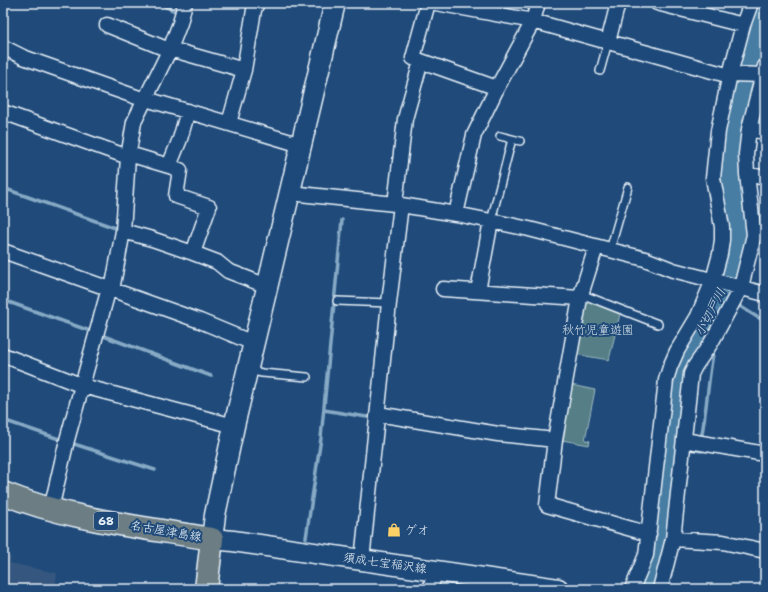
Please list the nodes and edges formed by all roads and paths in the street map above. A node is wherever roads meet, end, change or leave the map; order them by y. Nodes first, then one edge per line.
1 (185, 3) edge
2 (257, 3) edge
3 (335, 3) edge
4 (428, 3) edge
5 (436, 3) edge
6 (538, 3) edge
7 (618, 3) edge
8 (657, 3) edge
9 (751, 3) edge
10 (533, 22) junction
11 (107, 25) dead end
12 (744, 25) junction
13 (608, 42) junction
14 (3, 47) edge
15 (170, 49) junction
16 (421, 61) junction
17 (244, 70) junction
18 (600, 71) dead end
19 (763, 72) edge
20 (731, 75) junction
21 (496, 88) junction
22 (145, 99) junction
23 (188, 111) junction
24 (3, 112) edge
25 (229, 123) junction
26 (749, 129) junction
27 (765, 132) edge
28 (500, 136) dead end
29 (512, 139) junction
30 (520, 141) dead end
31 (301, 145) junction
32 (128, 156) junction
33 (169, 166) junction
34 (747, 174) junction
35 (765, 178) edge
36 (628, 186) dead end
37 (290, 193) junction
38 (398, 205) junction
39 (456, 214) junction
40 (491, 221) junction
41 (123, 231) junction
42 (760, 236) edge
43 (596, 247) junction
44 (610, 250) junction
45 (3, 251) edge
46 (193, 253) junction
47 (714, 281) junction
48 (267, 286) junction
49 (739, 287) junction
50 (442, 288) dead end
51 (110, 289) junction
52 (478, 291) junction
53 (765, 294) edge
54 (581, 296) junction
55 (338, 301) dead end
56 (389, 303) junction
57 (658, 324) dead end
58 (254, 343) junction
59 (3, 355) edge
60 (247, 370) junction
61 (307, 377) dead end
62 (83, 386) junction
63 (378, 414) junction
64 (234, 426) junction
65 (555, 440) junction
66 (684, 440) junction
67 (765, 454) edge
68 (3, 493) edge
69 (51, 509) junction
70 (649, 534) junction
71 (212, 539) junction
72 (673, 539) junction
73 (765, 549) edge
74 (362, 560) junction
75 (433, 580) edge
76 (206, 589) edge
77 (558, 589) edge
78 (632, 589) edge
79 (660, 589) edge

1 - 15 street
2 - 17 street
3 - 31 street
4 - 16 street
5 - 10 street
6 - 10 street
7 - 13 street
8 - 12 street
9 - 12 street
10 - 13 street
10 - 21 street
11 - 15 street
12 - 20 street
13 - 18 lane
13 - 20 street
14 - 22 street
15 - 17 street
15 - 22 street
16 - 21 street
16 - 38 street
17 - 25 street
19 - 20 street
19 - 26 street
20 - 47 street
21 - 39 street
22 - 23 street
22 - 32 street
23 - 25 street
23 - 33 street
24 - 32 street
25 - 31 street
26 - 27 street
26 - 34 street
28 - 29 lane
29 - 30 lane
29 - 40 lane
31 - 37 street
32 - 33 street
32 - 41 street
33 - 46 street
34 - 35 street
34 - 42 street
36 - 44 lane
37 - 38 street
37 - 48 street
38 - 39 street
38 - 56 street
39 - 40 street
40 - 43 street
40 - 52 street
41 - 46 street
41 - 51 street
42 - 49 street
43 - 44 street
43 - 54 street
44 - 47 street
45 - 51 street
46 - 48 street
47 - 49 street
47 - 70 street
48 - 58 street
49 - 53 street
49 - 66 street
50 - 52 street
51 - 58 street
51 - 62 street
52 - 54 street
54 - 57 lane
54 - 65 street
55 - 56 lane
56 - 63 street
58 - 60 street
59 - 62 street
60 - 61 lane
60 - 64 street
62 - 64 street
62 - 69 street
63 - 65 street
63 - 74 street
64 - 71 street
65 - 70 street
66 - 67 street
66 - 72 street
68 - 69 main road, 名古屋津島線 / 68
69 - 71 main road, 名古屋津島線 / 68
70 - 78 street
71 - 74 street, 須成七宝稲沢線
71 - 76 main road, 名古屋津島線
72 - 73 street
72 - 79 street
74 - 75 street, 須成七宝稲沢線
75 - 77 street, 須成七宝稲沢線

